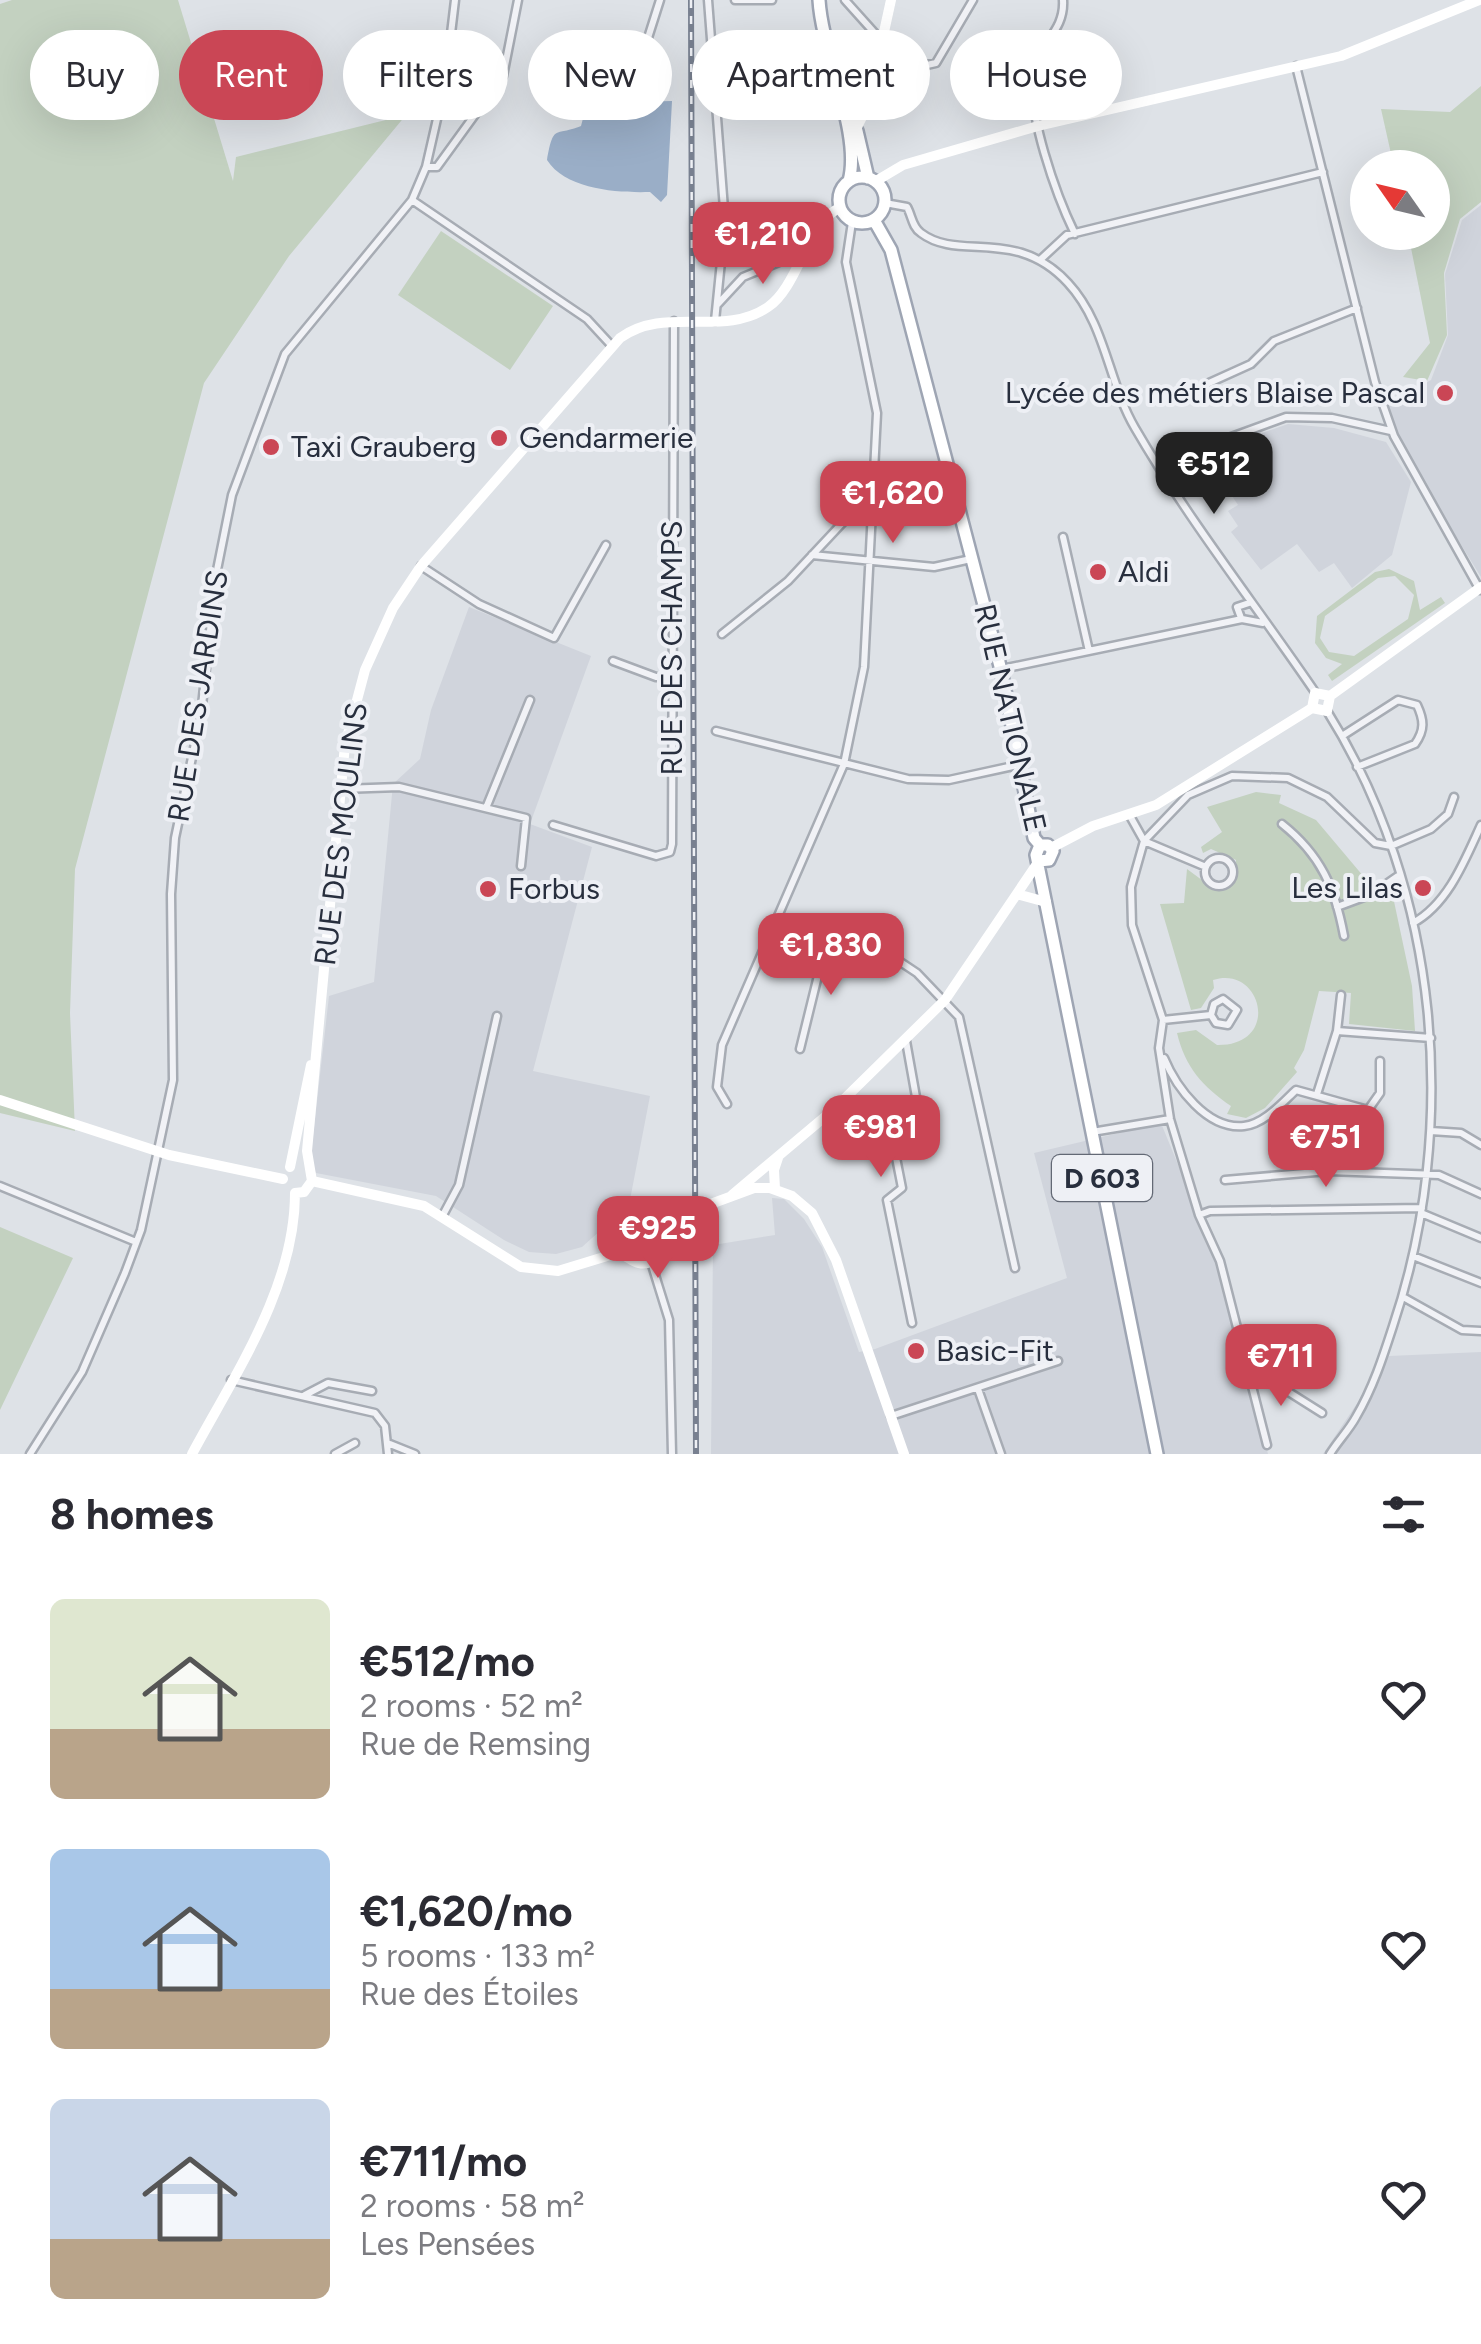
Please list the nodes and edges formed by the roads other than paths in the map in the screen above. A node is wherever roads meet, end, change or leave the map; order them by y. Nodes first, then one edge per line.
1 (455, 0) edge
2 (518, 0) edge
3 (660, 0) edge
4 (708, 0) edge
5 (736, 0) edge
6 (772, 0) edge
7 (819, 0) edge
8 (845, 0) edge
9 (892, 0) edge
10 (974, 0) edge
11 (1064, 0) edge
12 (1479, 0) edge
13 (754, 1) edge
14 (650, 30) edge
15 (824, 30) edge
16 (872, 30) edge
17 (883, 30) edge
18 (930, 64) edge
19 (1296, 66) junction
20 (845, 120) edge
21 (851, 120) edge
22 (860, 120) edge
23 (1038, 126) junction
24 (856, 128) junction
25 (426, 168) junction
26 (1324, 172) junction
27 (872, 180) junction
28 (849, 181) junction
29 (412, 200) junction
30 (885, 203) junction
31 (840, 208) junction
32 (874, 220) junction
33 (725, 222) junction
34 (852, 222) junction
35 (820, 229) junction
36 (1075, 234) junction
37 (807, 251) junction
38 (1040, 260) junction
39 (716, 306) junction
40 (1357, 308) junction
41 (674, 321) junction
42 (715, 321) junction
43 (611, 345) junction
44 (1209, 384) dead end
45 (1392, 431) junction
46 (1157, 464) junction
47 (872, 501) junction
48 (1063, 537) dead end
49 (606, 546) dead end
50 (812, 554) junction
51 (971, 559) junction
52 (872, 562) junction
53 (421, 566) junction
54 (1481, 589) edge
55 (1248, 605) junction
56 (1245, 619) junction
57 (1264, 624) junction
58 (722, 634) dead end
59 (1089, 651) junction
60 (613, 661) dead end
61 (1001, 670) junction
62 (670, 677) junction
63 (1315, 694) junction
64 (1330, 696) junction
65 (530, 700) dead end
66 (1312, 708) junction
67 (1327, 711) junction
68 (716, 730) dead end
69 (1342, 736) junction
70 (844, 764) junction
71 (1019, 765) junction
72 (1357, 767) junction
73 (340, 790) junction
74 (1454, 797) dead end
75 (486, 808) junction
76 (1130, 816) junction
77 (1282, 824) dead end
78 (553, 825) dead end
79 (1481, 825) edge
80 (1144, 841) junction
81 (1391, 846) junction
82 (1045, 853) junction
83 (521, 866) dead end
84 (1206, 867) junction
85 (1399, 876) junction
86 (1017, 894) junction
87 (1046, 902) junction
88 (1338, 906) junction
89 (778, 923) junction
90 (1413, 923) junction
91 (1344, 936) dead end
92 (827, 939) junction
93 (1341, 994) dead end
94 (945, 1000) junction
95 (1211, 1015) junction
96 (497, 1016) dead end
97 (1163, 1020) junction
98 (1337, 1031) junction
99 (1430, 1038) junction
100 (906, 1040) junction
101 (317, 1045) junction
102 (1159, 1048) junction
103 (800, 1049) dead end
104 (1380, 1061) dead end
105 (1317, 1094) junction
106 (0, 1100) edge
107 (726, 1104) dead end
108 (1170, 1118) junction
109 (1430, 1131) junction
110 (1092, 1132) junction
111 (1481, 1145) edge
112 (158, 1151) junction
113 (779, 1157) junction
114 (290, 1166) junction
115 (307, 1168) junction
116 (1426, 1176) junction
117 (283, 1179) junction
118 (1225, 1180) dead end
119 (312, 1181) junction
120 (0, 1186) edge
121 (776, 1189) junction
122 (295, 1194) junction
123 (1481, 1194) edge
124 (732, 1195) junction
125 (1421, 1210) junction
126 (443, 1215) junction
127 (688, 1215) junction
128 (1199, 1215) junction
129 (657, 1223) junction
130 (622, 1236) junction
131 (1481, 1238) edge
132 (666, 1240) junction
133 (136, 1242) junction
134 (625, 1254) junction
135 (1412, 1256) junction
136 (594, 1259) junction
137 (651, 1262) junction
138 (1015, 1268) dead end
139 (1481, 1283) edge
140 (1402, 1297) junction
141 (912, 1323) dead end
142 (1481, 1331) edge
143 (1058, 1362) dead end
144 (1250, 1376) junction
145 (232, 1380) junction
146 (978, 1389) junction
147 (372, 1391) dead end
148 (305, 1395) junction
149 (1322, 1413) dead end
150 (891, 1416) junction
151 (355, 1443) dead end
152 (390, 1444) junction
153 (1267, 1445) dead end
154 (1330, 1452) edge
155 (30, 1454) edge
156 (192, 1454) edge
157 (335, 1454) edge
158 (388, 1454) edge
159 (415, 1454) edge
160 (672, 1454) edge
161 (904, 1454) edge
162 (1001, 1454) edge
163 (1157, 1454) edge

1 - 25 street
2 - 25 street, RUE DES JARDINS
3 - 14 street
4 - 33 street
5 - 13 street
6 - 13 street
7 - 15 main road
8 - 16 street
9 - 17 main road
10 - 18 street
11 - 23 street
12 - 19 main road
19 - 23 main road
19 - 26 street
20 - 28 main road
21 - 24 main road
22 - 24 main road
23 - 27 main road
23 - 36 street
24 - 27 main road
25 - 29 street, RUE DES JARDINS
26 - 36 street
26 - 40 street
27 - 28 main road
27 - 30 main road
28 - 31 main road
29 - 43 street
29 - 112 street, RUE DES JARDINS
30 - 32 main road
30 - 38 street
31 - 34 main road
31 - 35 main road, RUE DES MOULINS
32 - 34 main road
32 - 51 main road, RUE NATIONALE / D 603
33 - 35 street
33 - 39 street
34 - 47 street
35 - 37 main road, RUE DES MOULINS
36 - 38 street
37 - 39 street
37 - 42 main road, RUE DES MOULINS
38 - 46 street
39 - 42 street
40 - 44 street
40 - 45 street
41 - 42 main road, RUE DES MOULINS
41 - 43 main road, RUE DES MOULINS
41 - 62 street, RUE DES CHAMPS
43 - 53 main road, RUE DES MOULINS
45 - 46 street
45 - 54 street
46 - 55 street
47 - 50 street
47 - 52 street
48 - 59 street
49 - 53 street
50 - 52 street
50 - 58 street
51 - 52 street
51 - 61 main road, RUE NATIONALE / D 603
52 - 70 street
53 - 73 main road, RUE DES MOULINS
54 - 64 main road
55 - 56 street
55 - 56 street
55 - 57 street
56 - 57 street
56 - 59 street
57 - 63 street
59 - 61 street
60 - 62 street, RUE DES CHAMPS
61 - 71 main road, RUE NATIONALE / D 603
62 - 78 street, RUE DES CHAMPS
63 - 64 main road
63 - 66 main road
64 - 67 main road
65 - 75 street
66 - 67 main road
66 - 76 main road
67 - 69 street
68 - 70 street
69 - 72 street
69 - 72 street
70 - 71 street
70 - 89 street
71 - 82 main road, RUE NATIONALE / D 603
72 - 81 street
73 - 75 street
73 - 101 main road, RUE DES MOULINS
74 - 81 street
75 - 83 street
76 - 80 street
76 - 82 main road
77 - 88 street
79 - 90 street
80 - 81 street
80 - 84 street
80 - 97 street
81 - 85 street
82 - 86 main road
82 - 87 main road, RUE NATIONALE / D 603
84 - 84 street
85 - 88 street
85 - 90 street
86 - 87 main road
86 - 94 main road
87 - 110 main road, RUE NATIONALE / D 603
88 - 91 street
89 - 92 street
89 - 107 street
90 - 99 street
92 - 94 street
92 - 103 street
93 - 98 street
94 - 100 main road
94 - 138 street
95 - 95 street
95 - 97 street
96 - 126 street
97 - 102 street
98 - 99 street
98 - 105 street
99 - 109 street
100 - 113 main road
100 - 141 street
101 - 114 main road, RUE DES MOULINS
101 - 115 main road, RUE DES MOULINS
102 - 105 street
102 - 108 street
104 - 105 street
106 - 112 main road
108 - 110 street
108 - 128 street
109 - 111 street
109 - 116 street
110 - 163 main road, RUE NATIONALE / D 603
112 - 117 main road
112 - 133 street, RUE DES JARDINS
113 - 121 main road
113 - 124 main road
114 - 115 main road
114 - 117 main road
115 - 119 main road
116 - 118 street
116 - 123 street
116 - 125 street
117 - 122 main road
119 - 122 main road
119 - 126 main road
120 - 133 street
121 - 124 main road
121 - 150 main road
122 - 145 main road
124 - 127 main road, bridge
125 - 128 street
125 - 131 street
125 - 135 street
126 - 136 main road
127 - 129 main road
127 - 132 main road
128 - 144 street
129 - 130 main road
129 - 132 main road
130 - 134 main road
130 - 136 main road
132 - 137 main road
133 - 155 street, RUE DES JARDINS
134 - 136 main road
134 - 137 main road
135 - 139 street
135 - 140 street
137 - 160 street
140 - 142 street
140 - 154 street
143 - 146 street
144 - 149 street
144 - 153 street
145 - 148 street
145 - 156 main road
146 - 150 street
146 - 162 street
147 - 148 street
148 - 152 street
150 - 161 main road
151 - 157 street
152 - 158 street
152 - 159 street

